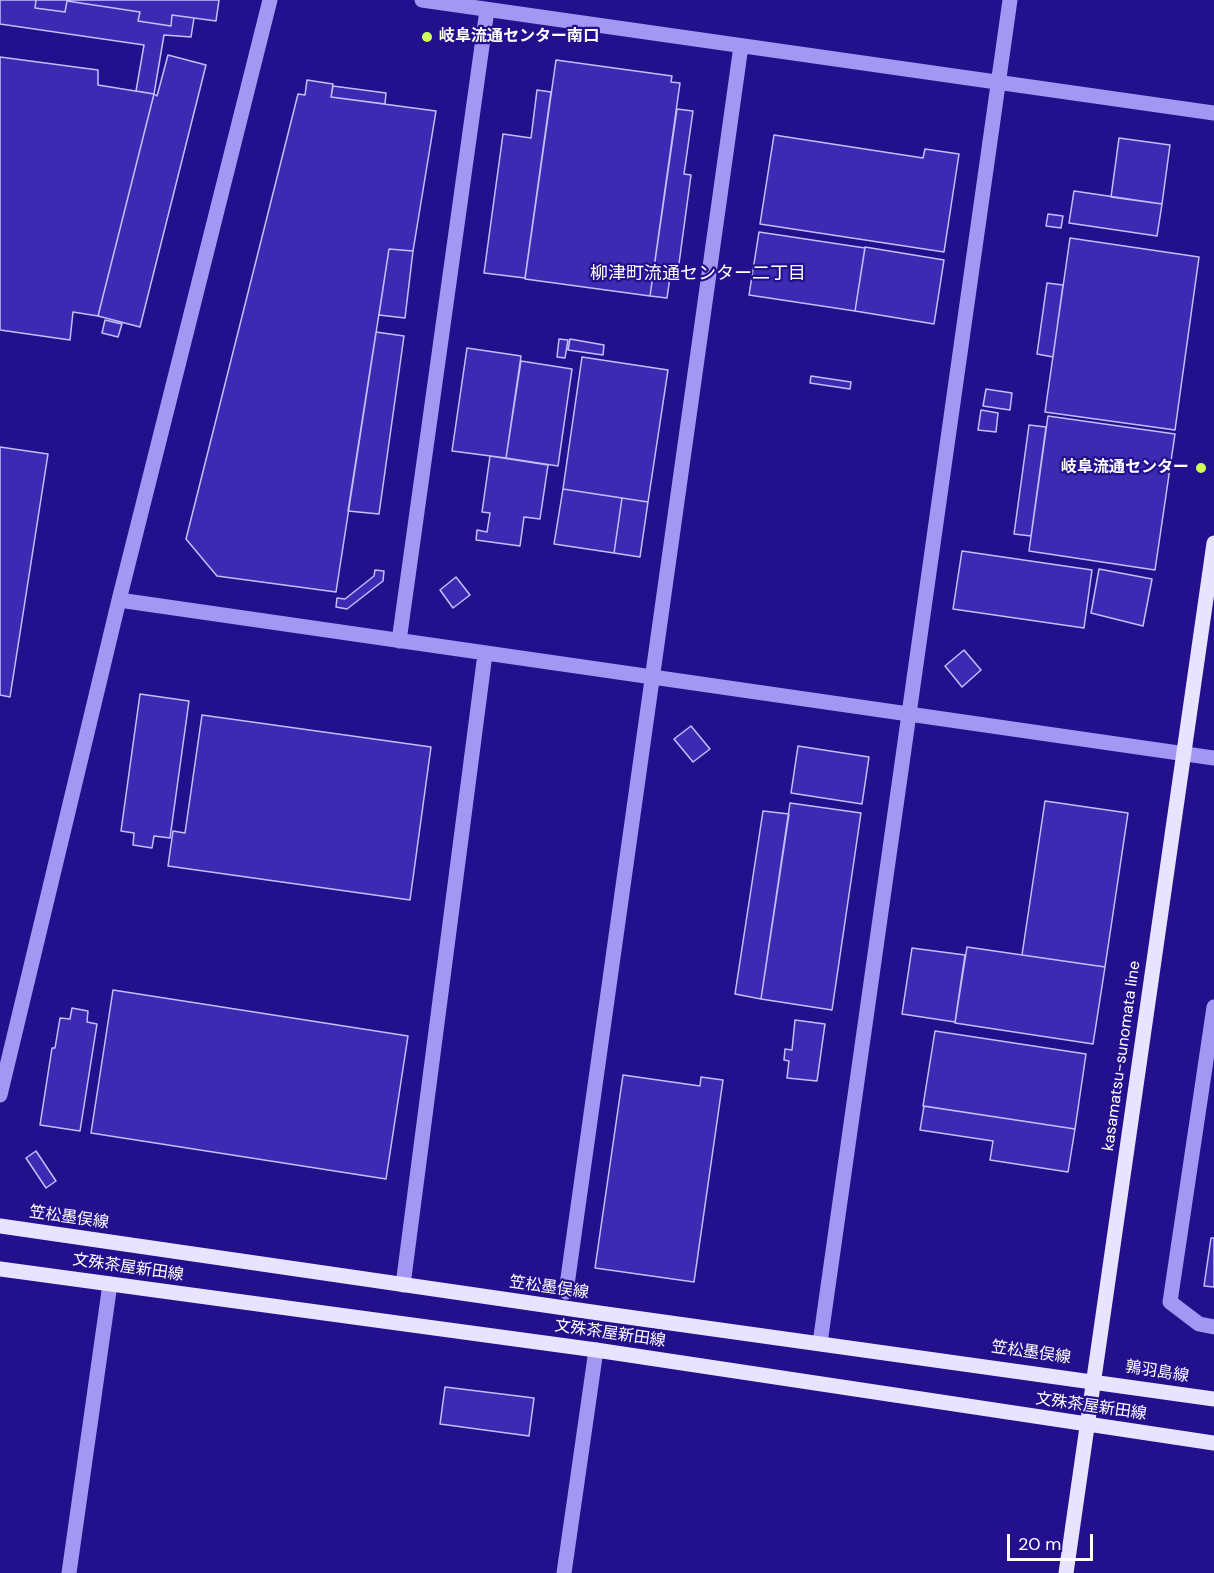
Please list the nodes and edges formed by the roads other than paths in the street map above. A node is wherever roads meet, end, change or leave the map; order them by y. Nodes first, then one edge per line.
1 (270, 0) edge
2 (422, 0) edge
3 (1010, 0) edge
4 (488, 10) junction
5 (741, 46) junction
6 (1000, 83) junction
7 (1214, 113) edge
8 (1214, 543) edge
9 (119, 600) junction
10 (399, 641) junction
11 (485, 654) junction
12 (652, 676) junction
13 (908, 712) junction
14 (1184, 753) junction
15 (1214, 758) edge
16 (1214, 1007) edge
17 (0, 1095) edge
18 (0, 1226) edge
19 (0, 1269) edge
20 (110, 1284) junction
21 (403, 1285) junction
22 (566, 1292) dead end
23 (1214, 1327) edge
24 (820, 1343) junction
25 (596, 1350) junction
26 (1094, 1380) junction
27 (1214, 1399) edge
28 (1088, 1425) junction
29 (1214, 1443) edge
30 (69, 1573) edge
31 (564, 1573) edge
32 (1066, 1573) edge

1 - 9 street
2 - 4 street
3 - 6 street
4 - 5 street
4 - 10 street
5 - 6 street
5 - 12 street
6 - 7 street
6 - 13 street
8 - 14 main road, kasamatsu-sunomata line
9 - 10 street
9 - 17 street
10 - 11 street
11 - 12 street
11 - 21 street
12 - 13 street
12 - 22 street
13 - 14 street
13 - 24 street
14 - 15 street
14 - 26 main road, kasamatsu-sunomata line
16 - 23 street
18 - 21 main road, 笠松墨俣線
19 - 20 main road, 文殊茶屋新田線
20 - 25 main road, 文殊茶屋新田線
20 - 30 street
21 - 24 main road, 笠松墨俣線
24 - 26 main road, 笠松墨俣線
25 - 28 main road, 文殊茶屋新田線
25 - 31 street
26 - 27 main road, 鶉羽島線
26 - 28 main road, kasamatsu-sunomata line
28 - 29 main road, 文殊茶屋新田線
28 - 32 main road, kasamatsu-sunomata line

